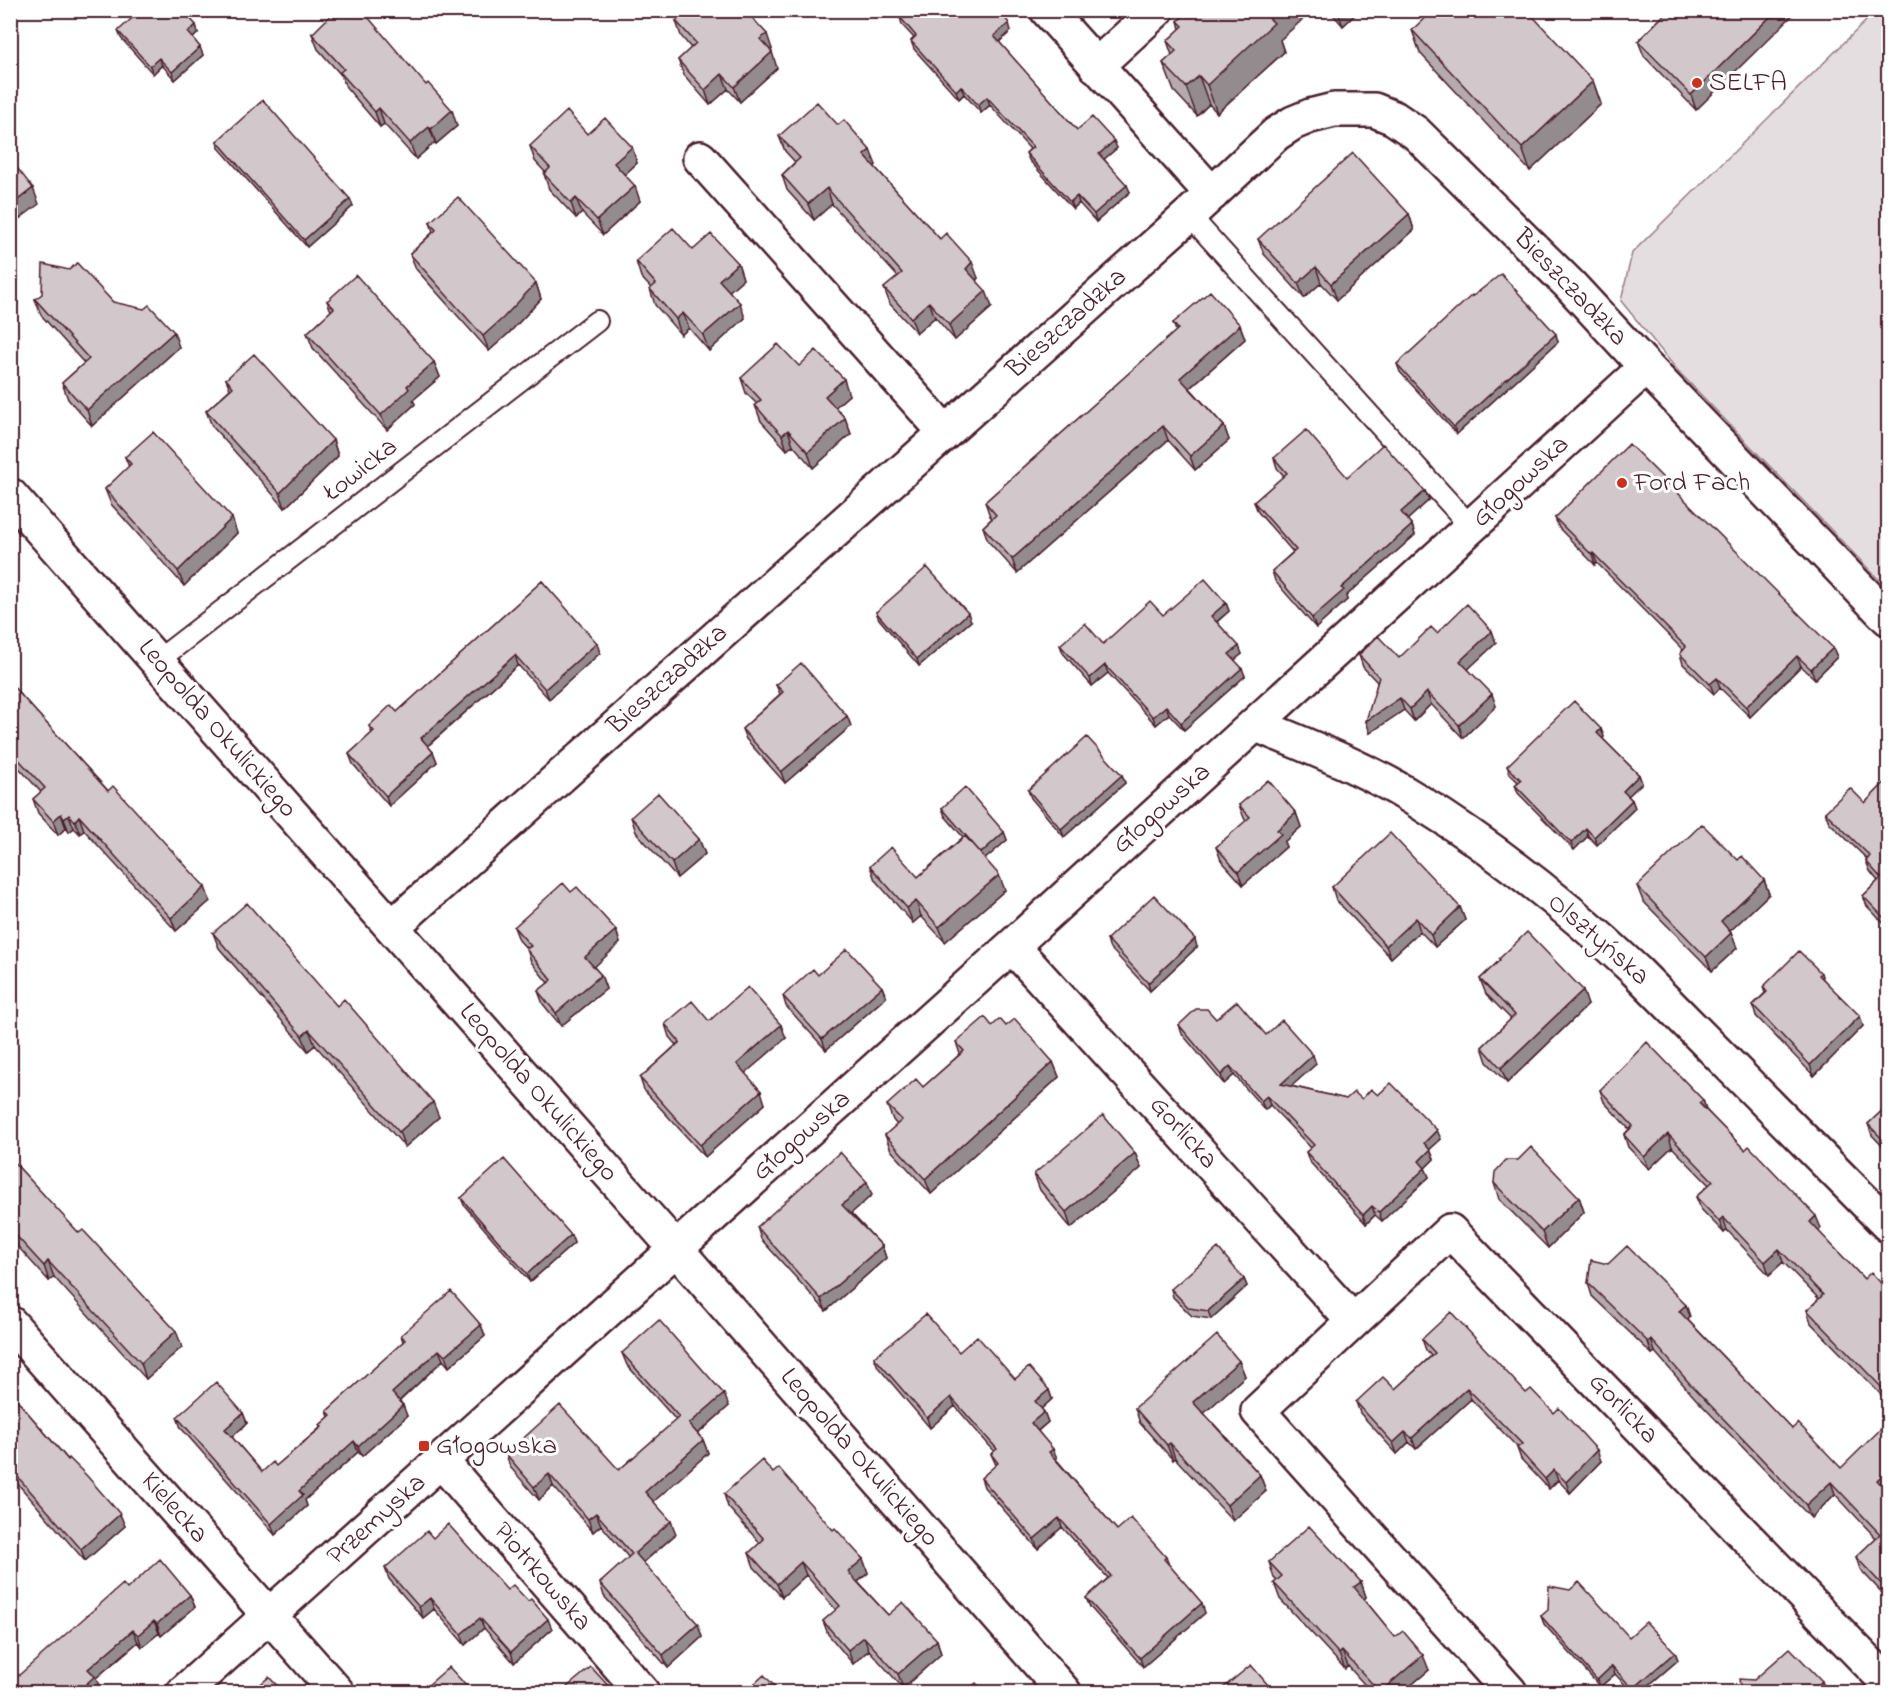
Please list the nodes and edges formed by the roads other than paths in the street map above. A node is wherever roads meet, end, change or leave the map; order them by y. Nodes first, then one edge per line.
1 (1047, 10) edge
2 (1156, 10) edge
3 (1096, 66) junction
4 (700, 159) dead end
5 (1201, 204) junction
6 (597, 321) dead end
7 (1646, 367) junction
8 (945, 432) junction
9 (10, 495) edge
10 (1472, 528) junction
11 (1888, 618) edge
12 (157, 661) junction
13 (1256, 724) junction
14 (392, 927) junction
15 (1012, 946) junction
16 (1888, 1225) edge
17 (677, 1250) junction
18 (1353, 1321) junction
19 (10, 1323) edge
20 (442, 1462) junction
21 (270, 1616) junction
22 (1888, 1683) edge
23 (184, 1692) edge
24 (337, 1692) edge
25 (642, 1692) edge
26 (1064, 1692) edge
27 (1510, 1692) edge

1 - 3 street
2 - 3 street
3 - 5 street
4 - 8 street
5 - 7 street, Bieszczadzka
5 - 8 street, Bieszczadzka
5 - 10 lane
6 - 12 lane, Łowicka
7 - 10 street, Głogowska
7 - 11 street, Bieszczadzka
8 - 14 street, Bieszczadzka
9 - 12 street, Leopolda Okulickiego
10 - 13 street, Głogowska
12 - 14 street, Leopolda Okulickiego
13 - 15 street, Głogowska
13 - 16 street, Olsztyńska
14 - 17 street, Leopolda Okulickiego
15 - 17 street, Głogowska
15 - 18 street, Gorlicka
17 - 20 street, Przemyska
17 - 26 street, Leopolda Okulickiego
18 - 22 street, Gorlicka
18 - 27 street, Gorlicka
19 - 21 street, Kielecka
20 - 21 street, Przemyska
20 - 25 street, Piotrkowska
21 - 23 street, Przemyska
21 - 24 street, Kielecka

